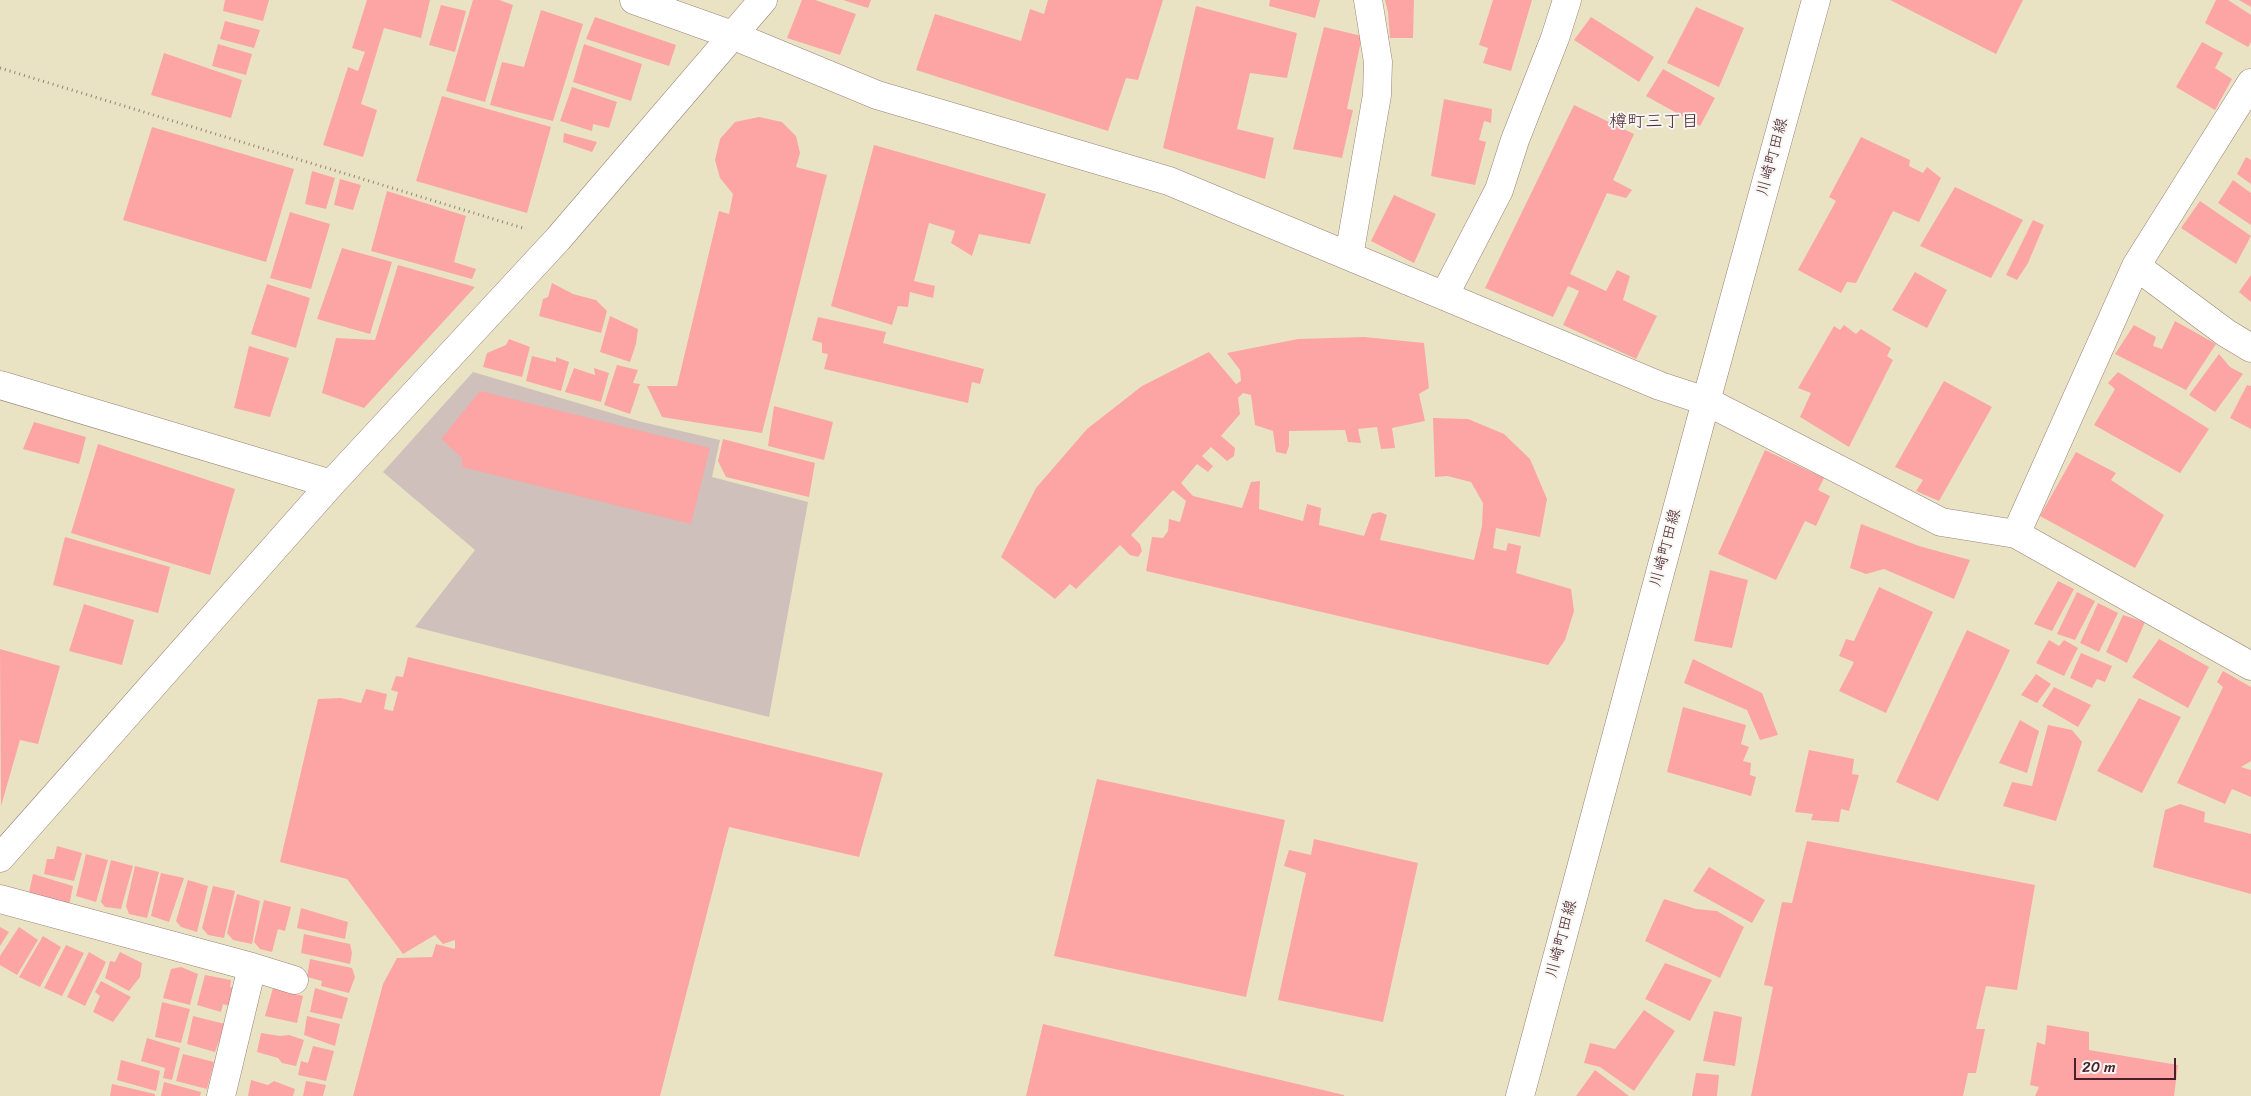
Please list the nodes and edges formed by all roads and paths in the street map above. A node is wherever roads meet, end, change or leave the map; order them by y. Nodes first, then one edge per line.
1 (634, 0) edge
2 (763, 0) edge
3 (1368, 0) edge
4 (1567, 0) edge
5 (1816, 0) edge
6 (732, 35) junction
7 (0, 68) edge
8 (2251, 83) edge
9 (558, 238) junction
10 (1349, 256) junction
11 (2136, 266) junction
12 (1444, 296) junction
13 (2251, 348) edge
14 (0, 385) edge
15 (1706, 401) junction
16 (331, 484) junction
17 (2016, 534) junction
18 (2251, 666) edge
19 (0, 858) edge
20 (0, 899) edge
21 (252, 967) junction
22 (294, 980) dead end
23 (221, 1096) edge
24 (1520, 1096) edge

1 - 6 street
2 - 6 street
3 - 10 street
4 - 12 street
5 - 15 street, 川崎町田線
6 - 9 street
6 - 10 street
7 - 9 path
8 - 11 street
9 - 16 street
10 - 12 street
11 - 13 street
11 - 17 street
12 - 15 street
14 - 16 street
15 - 17 street
15 - 24 street, 川崎町田線
16 - 19 street
17 - 18 street
20 - 21 street
21 - 22 street
21 - 23 street

